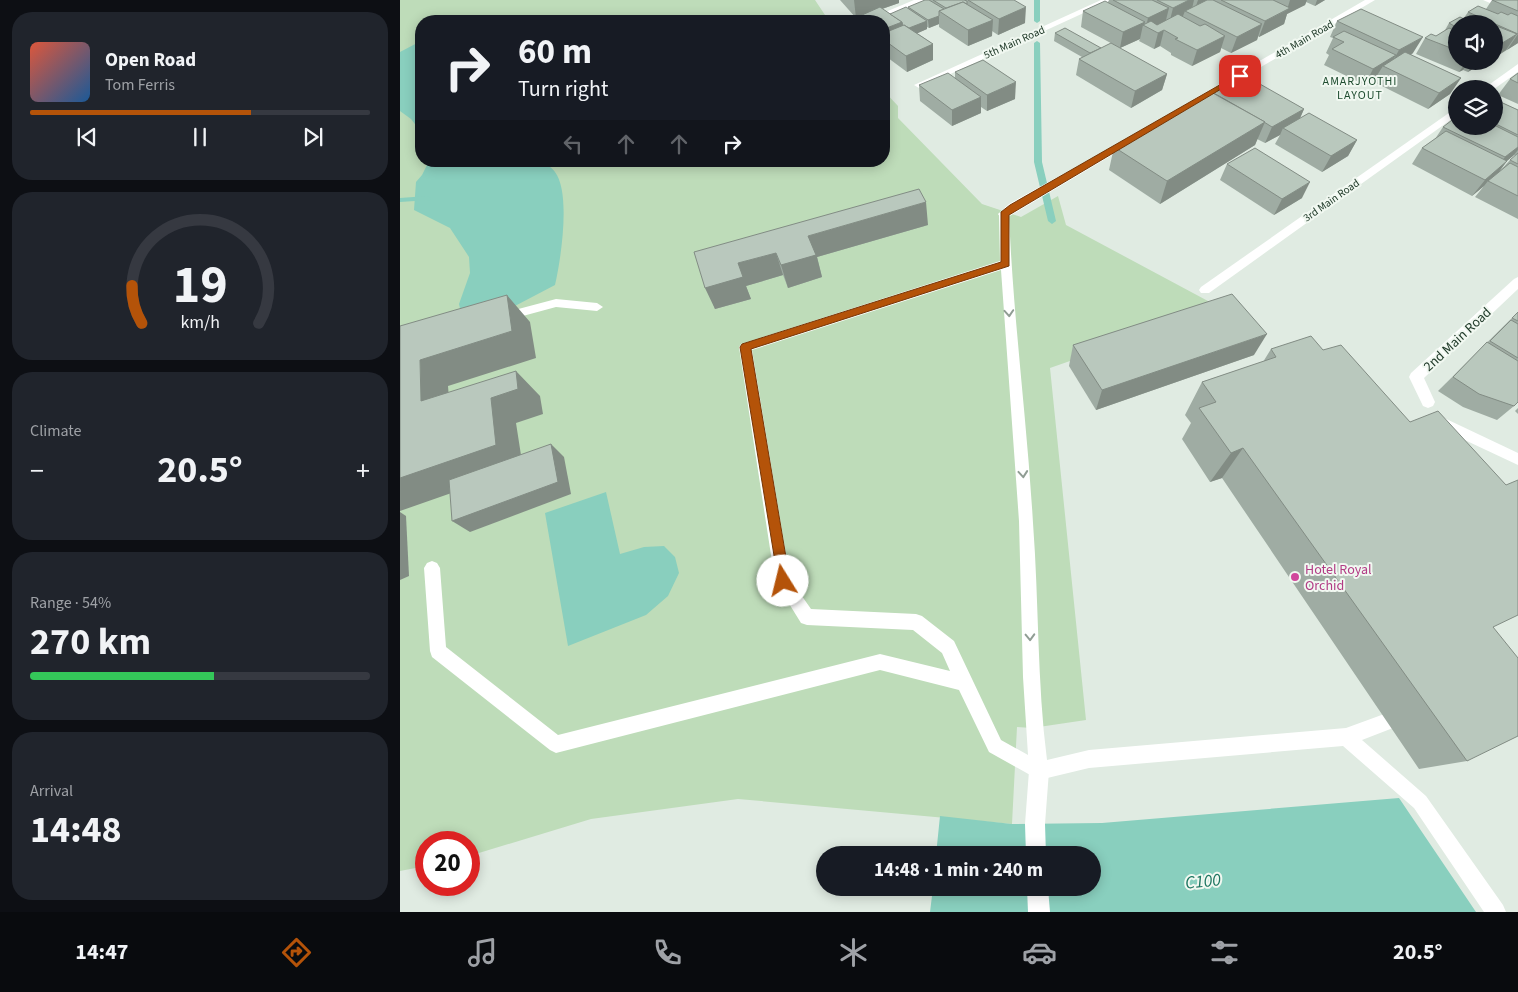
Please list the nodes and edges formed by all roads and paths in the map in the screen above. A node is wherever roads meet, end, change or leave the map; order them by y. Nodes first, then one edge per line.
1 (922, 0) edge
2 (1108, 0) edge
3 (1371, 0) edge
4 (1487, 0) edge
5 (1518, 12) edge
6 (883, 15) edge
7 (1518, 67) edge
8 (1500, 80) edge
9 (919, 85) edge
10 (1194, 103) edge
11 (1448, 117) edge
12 (1143, 132) edge
13 (1004, 214) joint
14 (1005, 264) junction
15 (1518, 282) edge
16 (1205, 290) dead end
17 (597, 307) dead end
18 (492, 321) edge
19 (1428, 402) joint
20 (1442, 423) junction
21 (1457, 444) edge
22 (1518, 459) edge
23 (432, 568) dead end
24 (964, 683) junction
25 (1387, 722) dead end
26 (1346, 737) junction
27 (1039, 771) junction
28 (1036, 846) edge
29 (1038, 896) edge
30 (1039, 912) edge
31 (1496, 912) edge

1 - 6 street
2 - 9 street, 5th Main Road
3 - 10 street, 4th Main Road
4 - 5 street
7 - 8 street
11 - 16 street, 3rd Main Road
12 - 13 street
13 - 14 lane
14 - 24 lane
14 -> 27 lane
15 - 19 street, 2nd Main Road
17 - 18 lane
19 - 20 lane
20 - 21 lane
20 - 22 lane
23 - 24 lane
24 - 27 lane
25 - 26 lane
26 - 27 lane
26 - 31 lane
27 - 28 street
29 - 30 street

